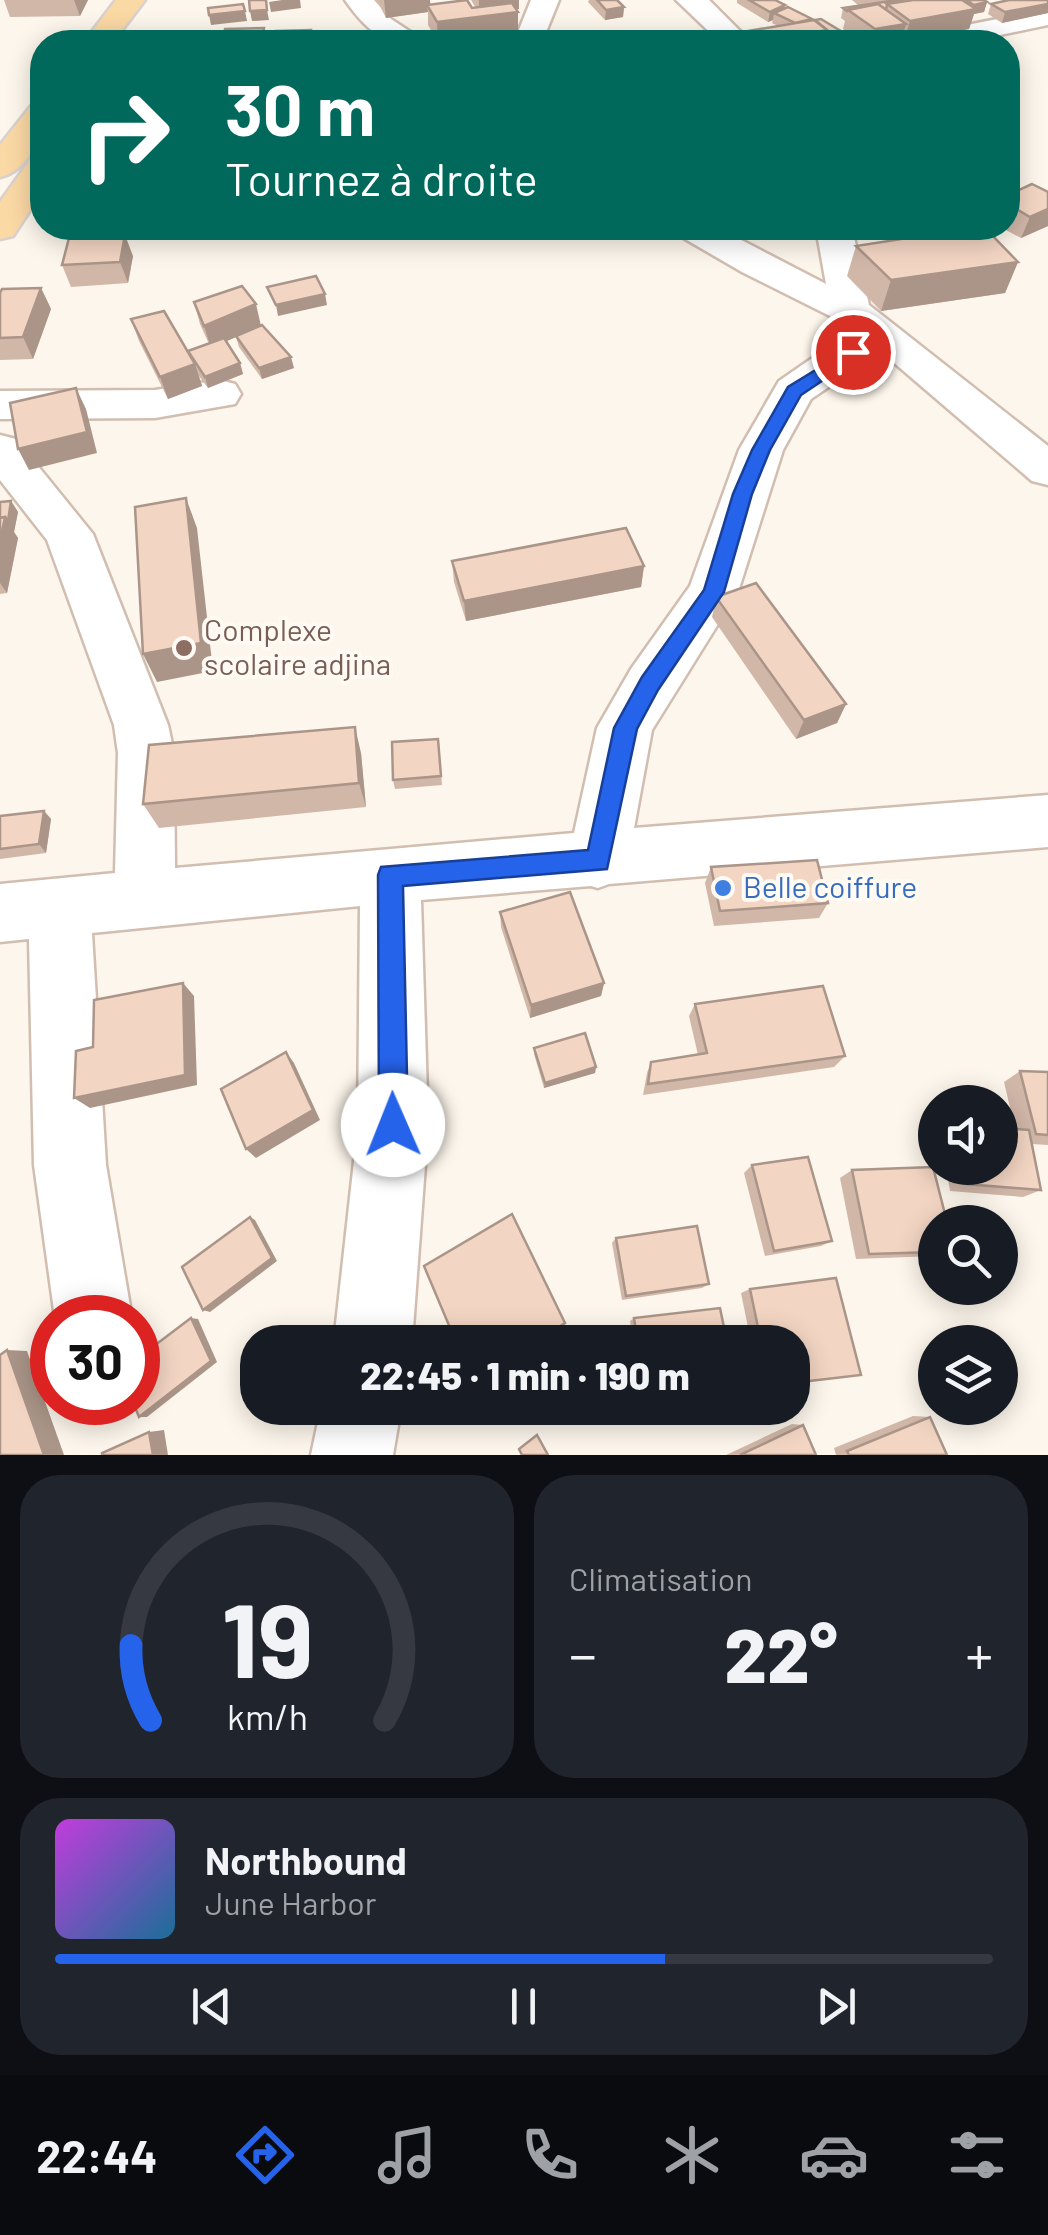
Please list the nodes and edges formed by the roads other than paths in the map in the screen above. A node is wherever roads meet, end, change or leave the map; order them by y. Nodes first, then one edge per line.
1 (131, 0) edge
2 (164, 0) edge
3 (358, 0) edge
4 (545, 0) edge
5 (690, 0) edge
6 (1048, 18) edge
7 (107, 30) edge
8 (140, 30) edge
9 (390, 30) edge
10 (533, 30) edge
11 (725, 30) edge
12 (987, 30) edge
13 (30, 128) edge
14 (0, 167) edge
15 (30, 197) edge
16 (0, 228) edge
17 (714, 240) edge
18 (837, 240) edge
19 (858, 313) junction
20 (220, 394) dead end
21 (0, 405) edge
22 (0, 450) edge
23 (1048, 470) edge
24 (1048, 821) edge
25 (598, 861) junction
26 (390, 875) junction
27 (146, 897) junction
28 (30, 910) edge
29 (89, 1295) edge
30 (375, 1325) edge
31 (358, 1425) edge
32 (352, 1455) edge

1 - 7 main road
2 - 8 main road
3 - 9 street
4 - 10 street
5 - 11 street
6 - 12 street
13 - 14 main road
15 - 16 main road
17 - 19 street
18 - 19 street
19 - 23 street
19 - 25 street
20 - 21 street
22 - 27 street
24 - 25 street
25 - 26 street
26 - 27 street
26 - 30 street
27 - 28 street
28 - 29 street
31 - 32 street

